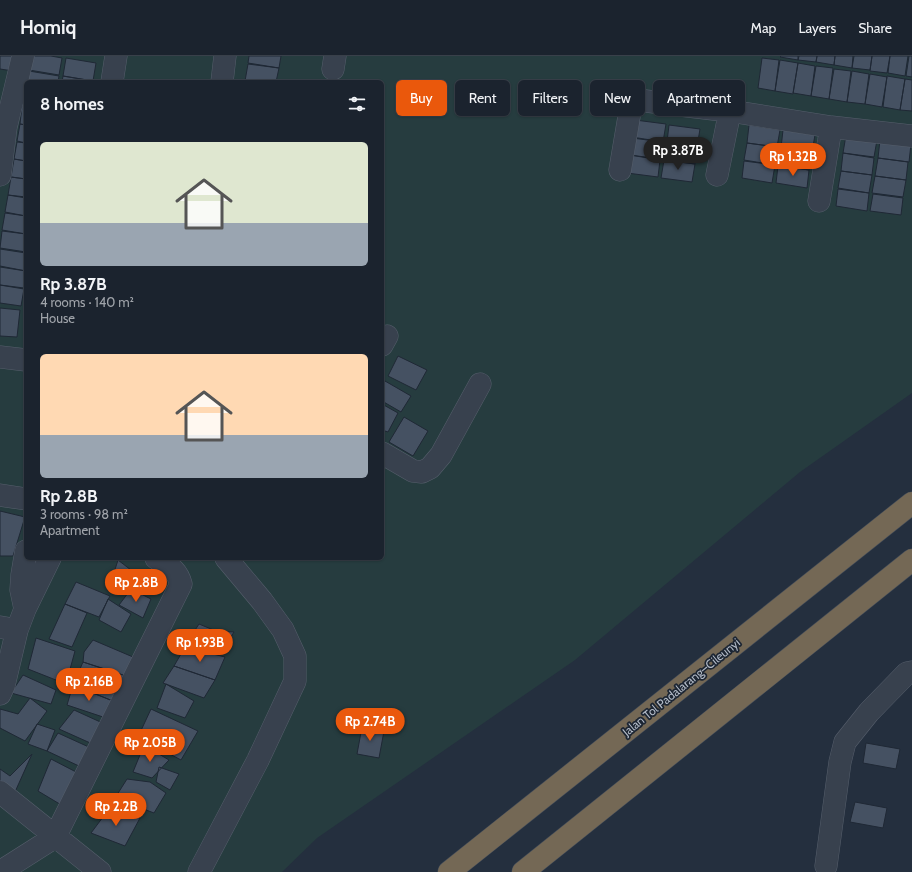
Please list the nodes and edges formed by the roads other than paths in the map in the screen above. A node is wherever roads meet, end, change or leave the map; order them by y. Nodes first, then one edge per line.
1 (23, 56) edge
2 (116, 56) edge
3 (225, 56) edge
4 (112, 80) edge
5 (222, 80) edge
6 (653, 102) edge
7 (745, 113) edge
8 (729, 116) edge
9 (3, 127) edge
10 (831, 127) junction
11 (912, 136) edge
12 (620, 170) dead end
13 (0, 175) edge
14 (717, 175) dead end
15 (819, 201) dead end
16 (0, 357) edge
17 (24, 360) edge
18 (480, 384) dead end
19 (384, 455) edge
20 (0, 495) edge
21 (24, 499) edge
22 (912, 503) edge
23 (24, 560) edge
24 (49, 560) edge
25 (159, 560) edge
26 (228, 560) edge
27 (912, 560) edge
28 (25, 609) junction
29 (9, 628) edge
30 (912, 672) edge
31 (0, 694) edge
32 (0, 792) edge
33 (55, 836) junction
34 (826, 866) dead end
35 (0, 872) edge
36 (100, 872) edge
37 (199, 872) edge
38 (449, 872) edge
39 (523, 872) edge

1 - 9 street
2 - 4 street
3 - 5 street
6 - 12 street
7 - 10 street
8 - 14 street
9 - 13 street
10 - 11 street
10 - 15 street
16 - 17 street
18 - 19 street
20 - 21 street
22 - 38 highway, Jalan Tol Padalarang–Cileunyi
23 - 28 street
24 - 28 street
25 - 33 street
26 - 37 street
27 - 39 highway
28 - 29 street
29 - 31 street
30 - 34 street
32 - 33 street
33 - 35 street
33 - 36 street

